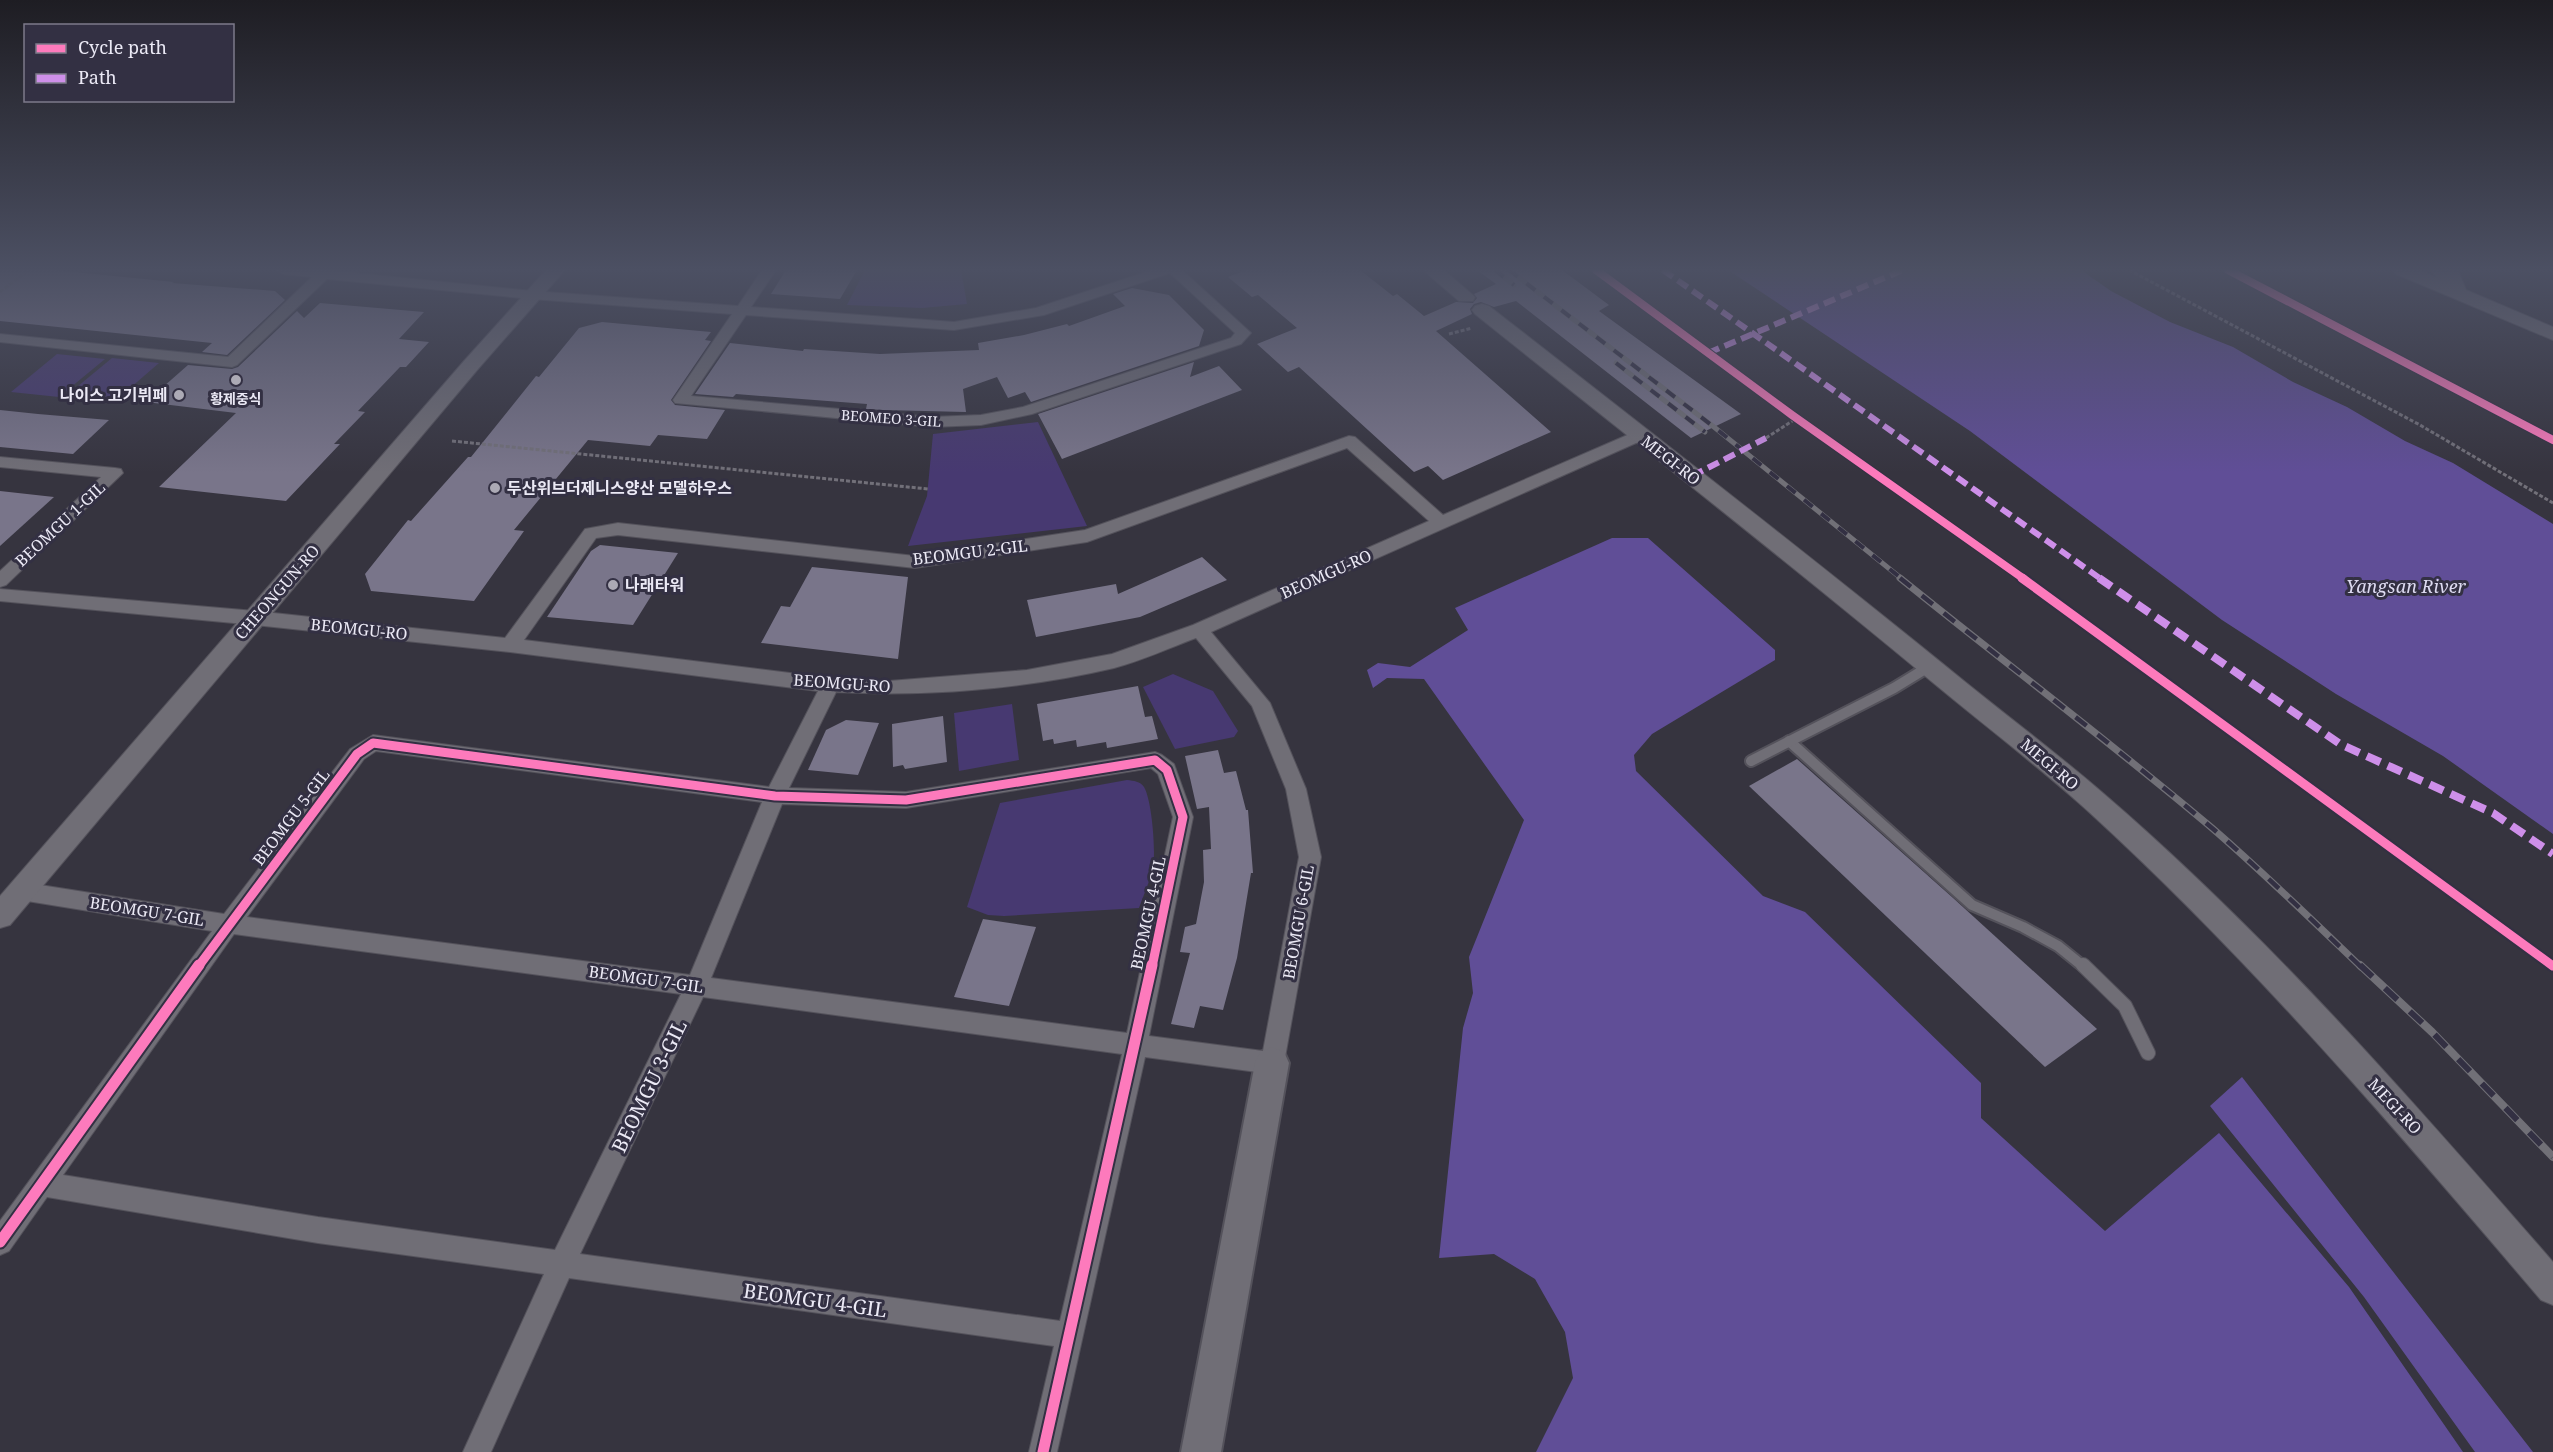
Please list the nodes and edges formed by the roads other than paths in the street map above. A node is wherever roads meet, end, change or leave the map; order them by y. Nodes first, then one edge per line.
1 (0, 338) edge
2 (257, 338) edge
3 (495, 338) edge
4 (723, 338) edge
5 (1239, 338) edge
6 (1508, 338) edge
7 (1640, 435) junction
8 (0, 462) edge
9 (1441, 523) junction
10 (0, 581) edge
11 (0, 595) edge
12 (255, 618) junction
13 (1199, 630) junction
14 (510, 645) junction
15 (1930, 666) junction
16 (830, 685) junction
17 (1789, 741) junction
18 (1750, 761) dead end
19 (775, 795) junction
20 (21, 891) junction
21 (0, 916) edge
22 (229, 924) junction
23 (697, 986) junction
24 (1136, 1044) junction
25 (2148, 1053) dead end
26 (1272, 1063) junction
27 (42, 1184) junction
28 (0, 1242) edge
29 (562, 1264) junction
30 (2553, 1288) edge
31 (1068, 1335) junction
32 (477, 1452) edge
33 (1043, 1452) edge
34 (1201, 1452) edge

1 - 2 street
3 - 12 street, CHEONGUN-RO
4 - 5 street, BEOMEO 3-GIL
6 - 7 street, MEGI-RO
7 - 9 street, BEOMGU-RO
7 - 15 street, MEGI-RO
8 - 10 street, BEOMGU 1-GIL
9 - 13 street, BEOMGU-RO
9 - 14 street, BEOMGU 2-GIL
11 - 12 street, BEOMGU-RO
12 - 14 street, BEOMGU-RO
12 - 20 street, CHEONGUN-RO
13 - 16 street, BEOMGU-RO
13 - 26 street, BEOMGU 6-GIL
14 - 16 street, BEOMGU-RO
15 - 17 lane
15 - 30 street, MEGI-RO
16 - 19 street, BEOMGU 3-GIL
17 - 18 lane
17 - 25 lane
19 - 22 street, BEOMGU 5-GIL
19 - 23 street, BEOMGU 3-GIL
19 - 24 street, BEOMGU 4-GIL
20 - 21 street, CHEONGUN-RO
20 - 22 street, BEOMGU 7-GIL
22 - 23 street, BEOMGU 7-GIL
22 - 27 street, BEOMGU 5-GIL
23 - 24 street, BEOMGU 7-GIL
23 - 29 street, BEOMGU 3-GIL
24 - 26 street, BEOMGU 7-GIL
24 - 31 street, BEOMGU 4-GIL
26 - 34 main road
27 - 28 street, BEOMGU 5-GIL
27 - 29 street
29 - 31 street, BEOMGU 4-GIL
29 - 32 street, BEOMGU 3-GIL
31 - 33 street, BEOMGU 4-GIL

